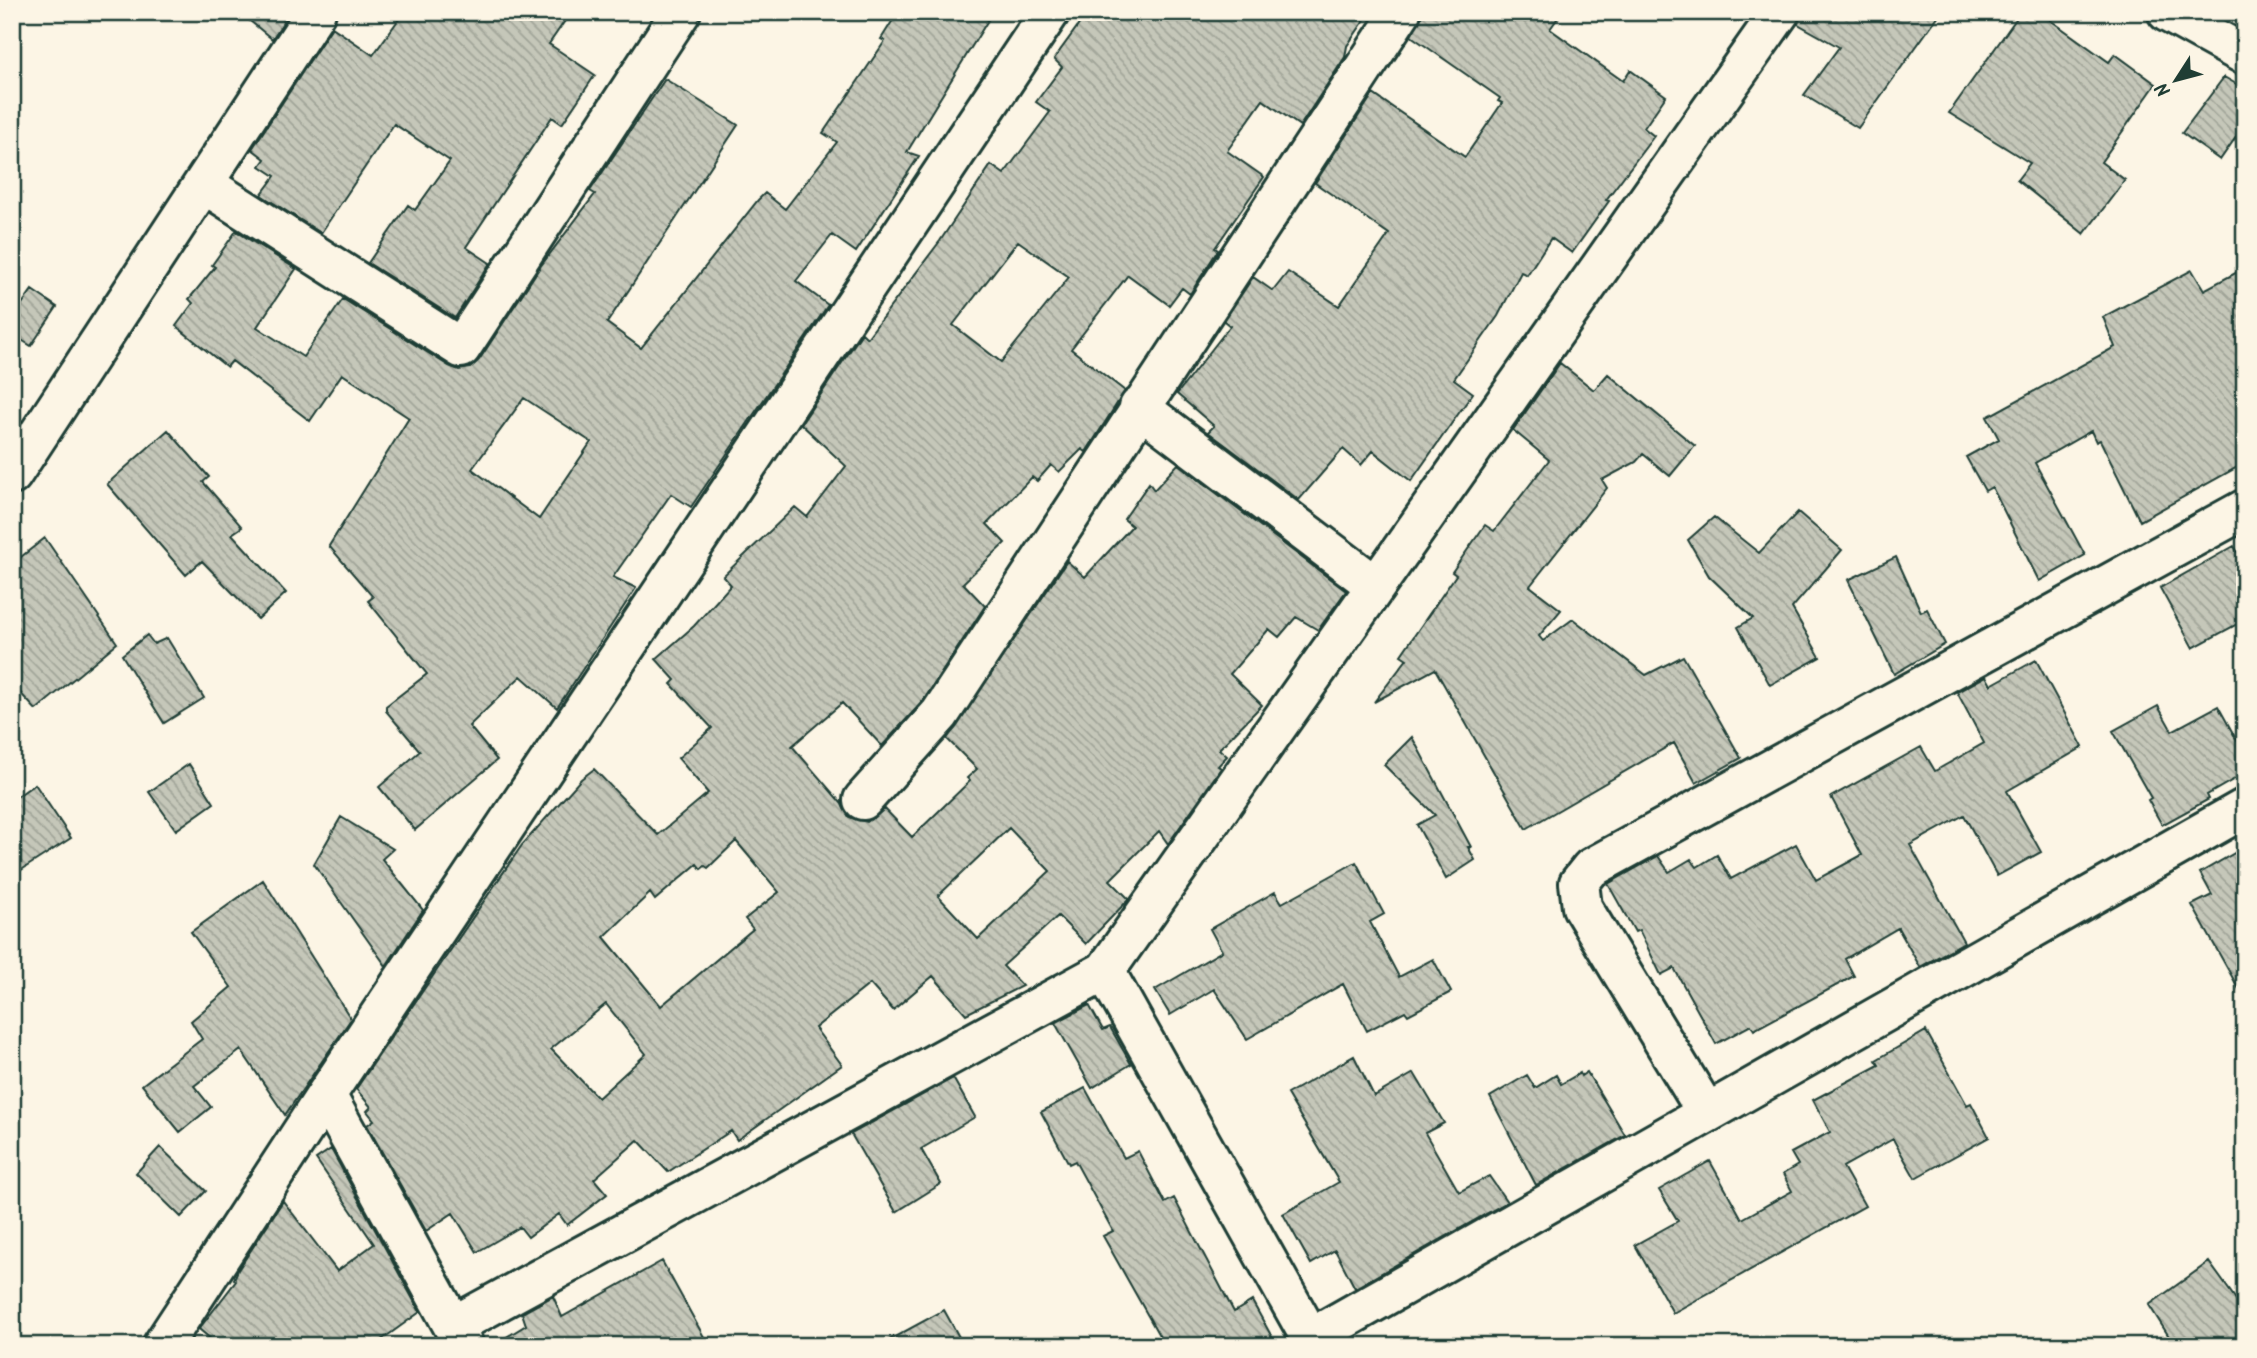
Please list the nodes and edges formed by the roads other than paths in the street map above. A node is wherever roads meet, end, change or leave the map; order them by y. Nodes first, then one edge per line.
1 (316, 12) edge
2 (681, 12) edge
3 (1050, 12) edge
4 (1401, 12) edge
5 (1780, 12) edge
6 (2167, 12) edge
7 (2245, 55) edge
8 (204, 184) junction
9 (1139, 407) junction
10 (12, 475) edge
11 (2245, 509) edge
12 (1376, 586) junction
13 (863, 800) dead end
14 (2245, 808) edge
15 (1105, 971) junction
16 (326, 1096) junction
17 (1707, 1113) junction
18 (458, 1336) edge
19 (175, 1340) edge
20 (1313, 1342) edge

1 - 8 street
2 - 8 street
3 - 16 street
4 - 9 street
5 - 12 street
6 - 7 street
8 - 10 street
9 - 12 street
9 - 13 street
11 - 17 street
12 - 15 street
14 - 17 street
15 - 18 street
15 - 20 street
16 - 18 street
16 - 19 street
17 - 20 street

